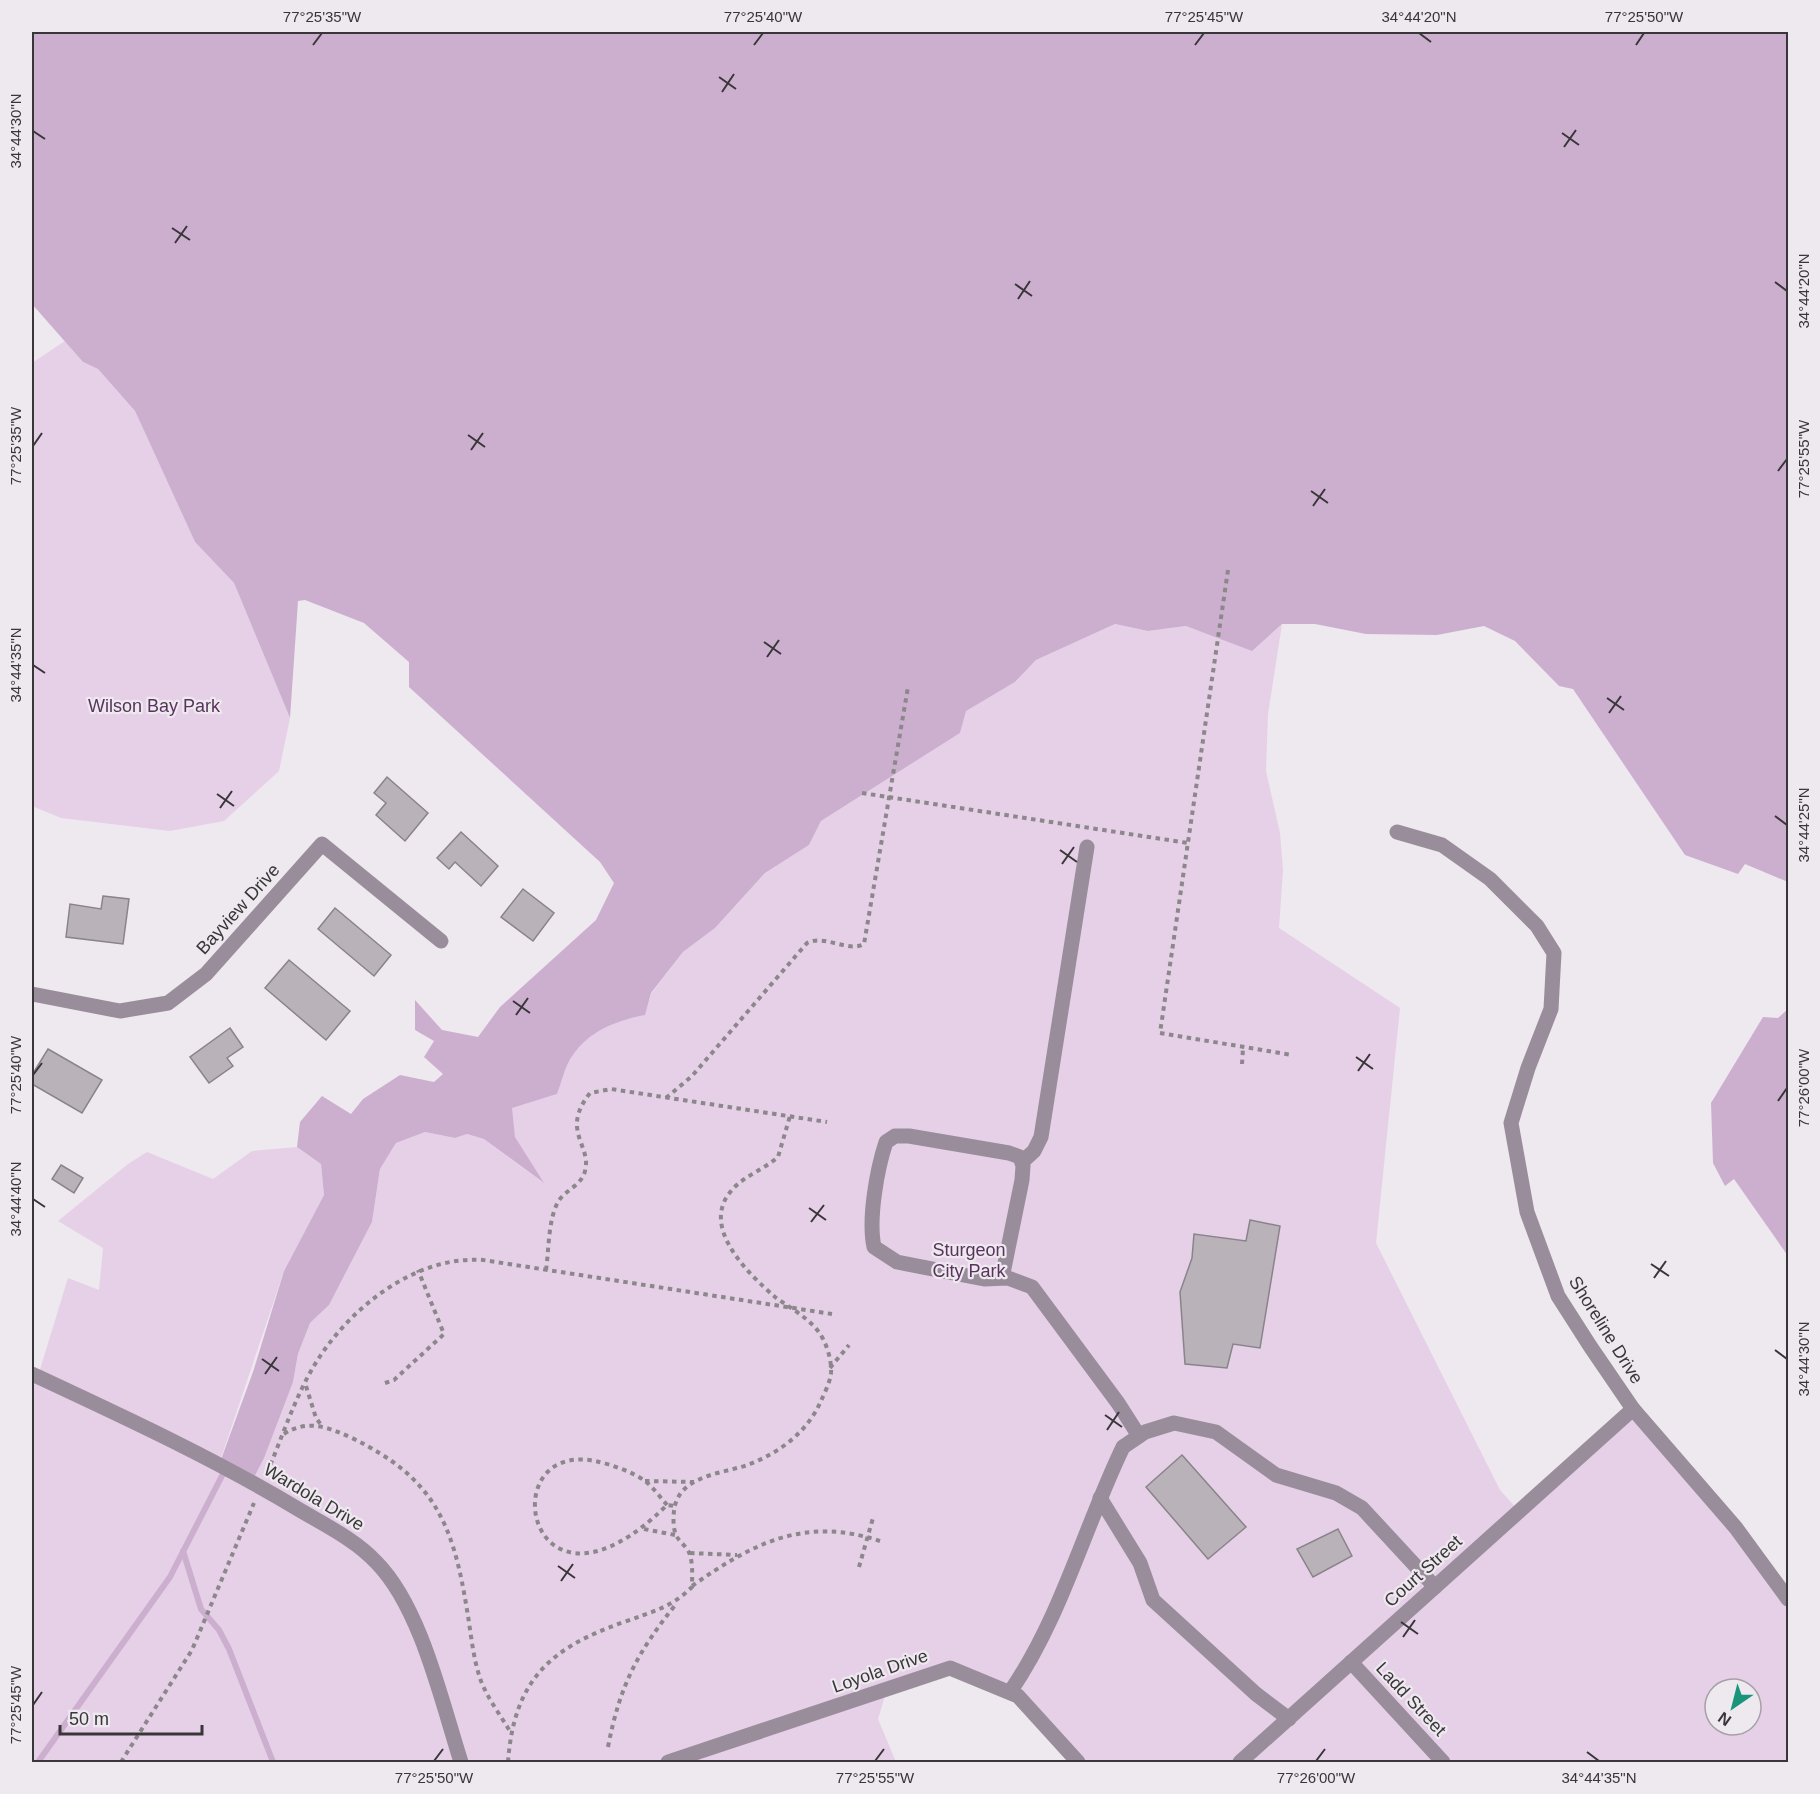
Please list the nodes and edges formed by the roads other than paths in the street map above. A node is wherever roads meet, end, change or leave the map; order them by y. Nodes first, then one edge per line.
1 (1397, 831) dead end
2 (1087, 847) dead end
3 (441, 941) dead end
4 (32, 993) edge
5 (1022, 1162) junction
6 (1002, 1278) junction
7 (32, 1374) edge
8 (1633, 1409) junction
9 (1139, 1436) junction
10 (1100, 1498) junction
11 (1435, 1587) junction
12 (1788, 1599) edge
13 (1351, 1662) junction
14 (1010, 1692) junction
15 (1289, 1719) junction
16 (461, 1762) edge
17 (668, 1762) edge
18 (1078, 1762) edge
19 (1240, 1762) edge
20 (1443, 1762) edge

1 - 8 street, Shoreline Drive
2 - 5 street
3 - 4 street, Bayview Drive
5 - 6 street
5 - 6 street
6 - 9 street
7 - 16 street, Wardola Drive
8 - 11 street, Court Street
8 - 12 street, Shoreline Drive
9 - 10 street
9 - 11 street
10 - 14 street
10 - 15 street
11 - 13 street, Court Street
13 - 15 street, Court Street
13 - 20 street, Ladd Street
14 - 17 street, Loyola Drive
14 - 18 street, Loyola Drive
15 - 19 street, Court Street

